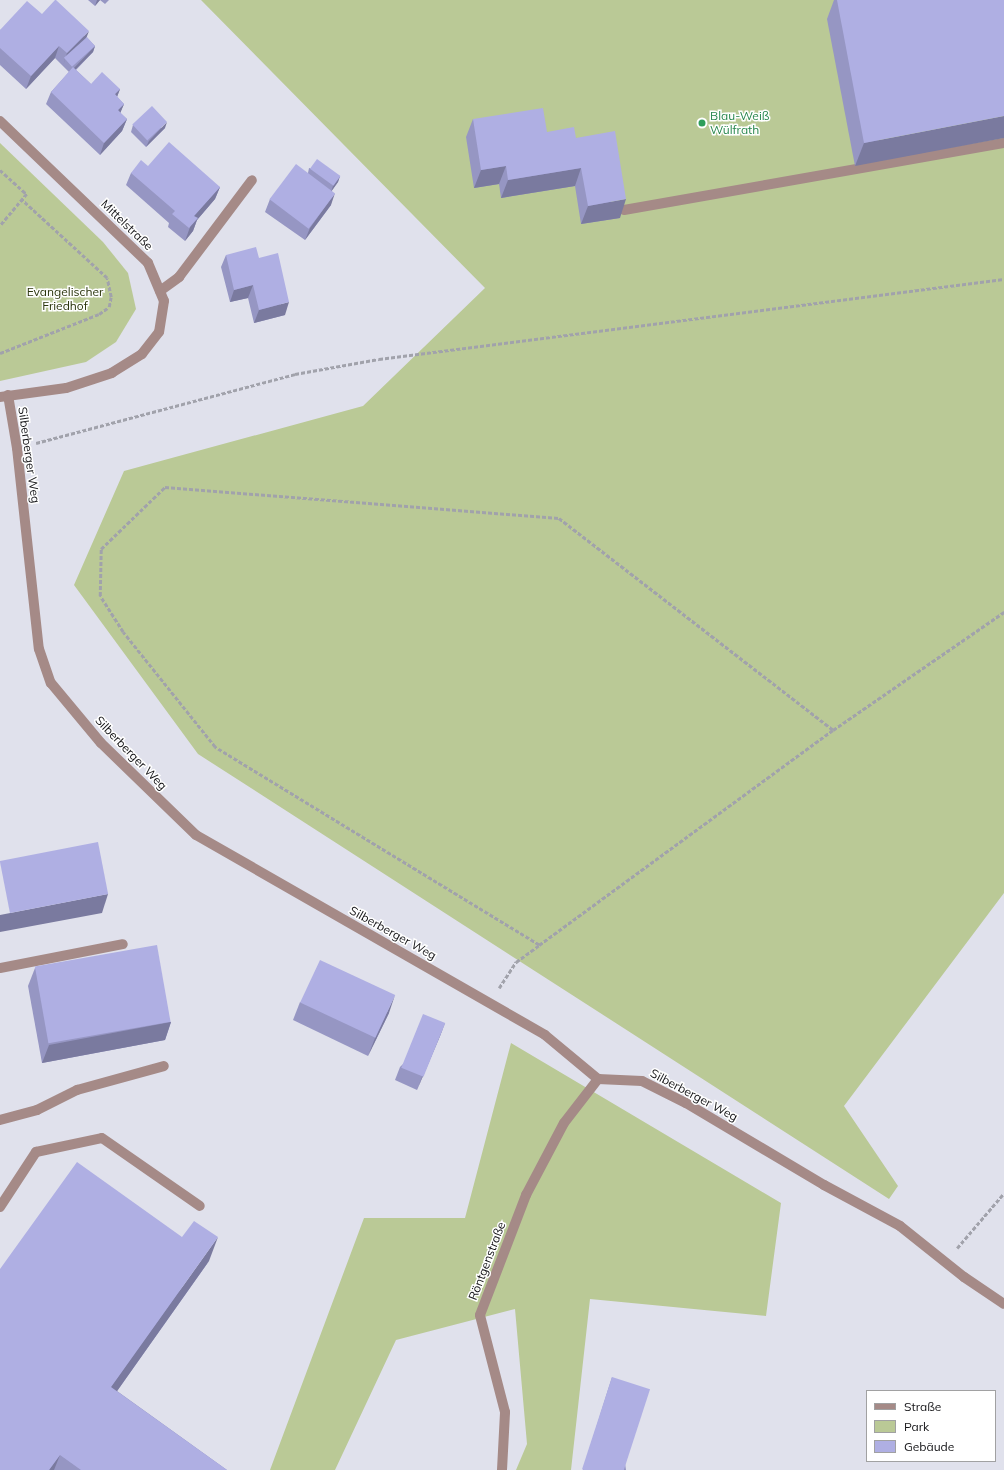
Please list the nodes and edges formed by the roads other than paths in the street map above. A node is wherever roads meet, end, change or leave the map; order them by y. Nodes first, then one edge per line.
1 (0, 121) edge
2 (1004, 143) edge
3 (252, 180) dead end
4 (624, 210) edge
5 (160, 291) junction
6 (4, 396) edge
7 (123, 944) dead end
8 (0, 968) edge
9 (164, 1066) dead end
10 (598, 1079) junction
11 (0, 1120) edge
12 (200, 1206) dead end
13 (0, 1207) edge
14 (1004, 1304) edge
15 (502, 1470) edge

1 - 5 street, Mittelstraße
2 - 4 street
3 - 5 street
5 - 6 street, Mittelstraße
6 - 10 street, Silberberger Weg
7 - 8 street
9 - 11 street
10 - 14 street, Silberberger Weg
10 - 15 street, Röntgenstraße
12 - 13 street

